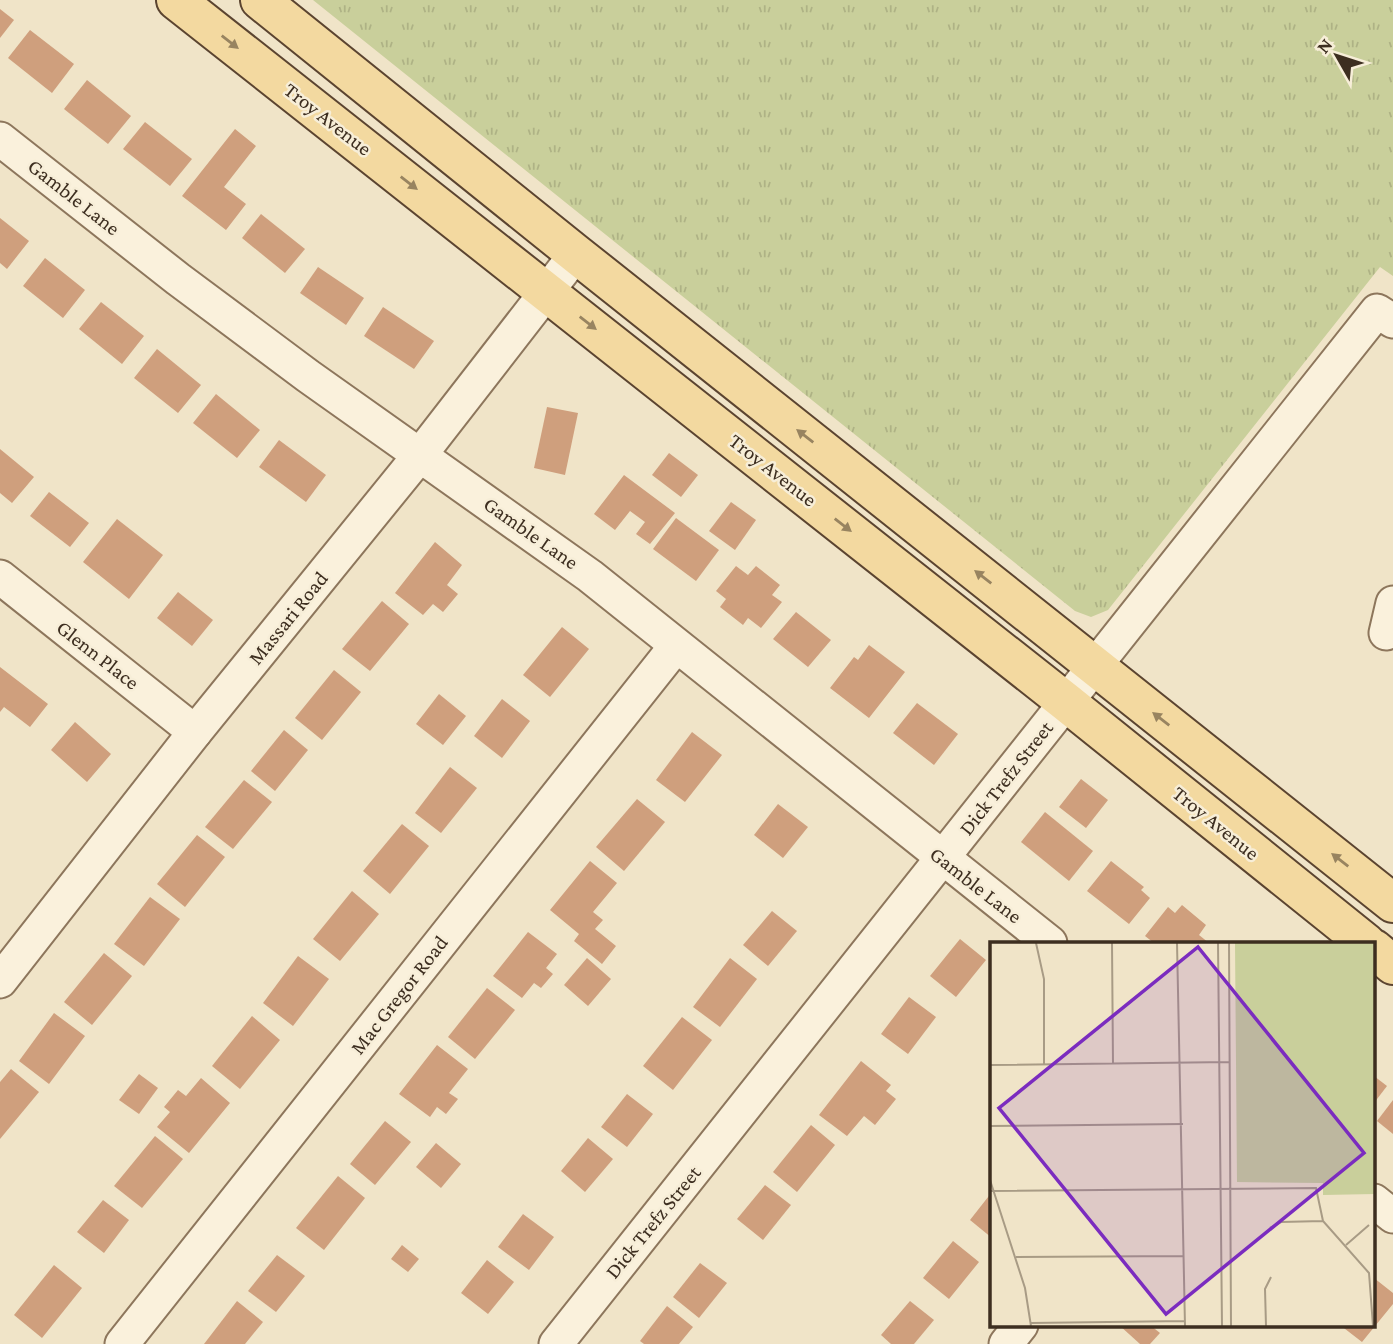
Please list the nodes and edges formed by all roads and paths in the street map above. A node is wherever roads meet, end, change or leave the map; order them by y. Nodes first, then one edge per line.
1 (176, 0) edge
2 (260, 0) edge
3 (0, 139) edge
4 (576, 254) junction
5 (548, 291) junction
6 (1385, 316) edge
7 (420, 455) junction
8 (0, 577) edge
9 (676, 646) junction
10 (1094, 666) junction
11 (1066, 702) junction
12 (195, 732) junction
13 (942, 858) junction
14 (1393, 903) edge
15 (1049, 942) edge
16 (1365, 942) edge
17 (1376, 951) edge
18 (1393, 965) edge
19 (0, 981) edge
20 (1376, 1203) edge
21 (1393, 1216) edge
22 (1020, 1326) edge
23 (122, 1344) edge
24 (556, 1344) edge
25 (1006, 1344) edge

1 -> 5 main road, Troy Avenue
2 - 4 main road
3 - 7 street, Gamble Lane
4 - 5 street, Massari Road
10 -> 4 main road
5 - 7 street, Massari Road
5 -> 11 main road, Troy Avenue
6 - 10 street, Dick Trefz Street
7 - 9 street, Gamble Lane
7 - 12 street, Massari Road
8 - 12 street, Glenn Place
9 - 13 street, Gamble Lane
9 - 23 street, Mac Gregor Road
10 - 11 street, Dick Trefz Street
14 -> 10 main road
11 - 13 street, Dick Trefz Street
11 - 16 main road, Troy Avenue
12 - 19 street, Massari Road
13 - 15 street, Gamble Lane
13 - 24 street, Dick Trefz Street
17 - 18 main road
20 - 21 street
22 - 25 street

